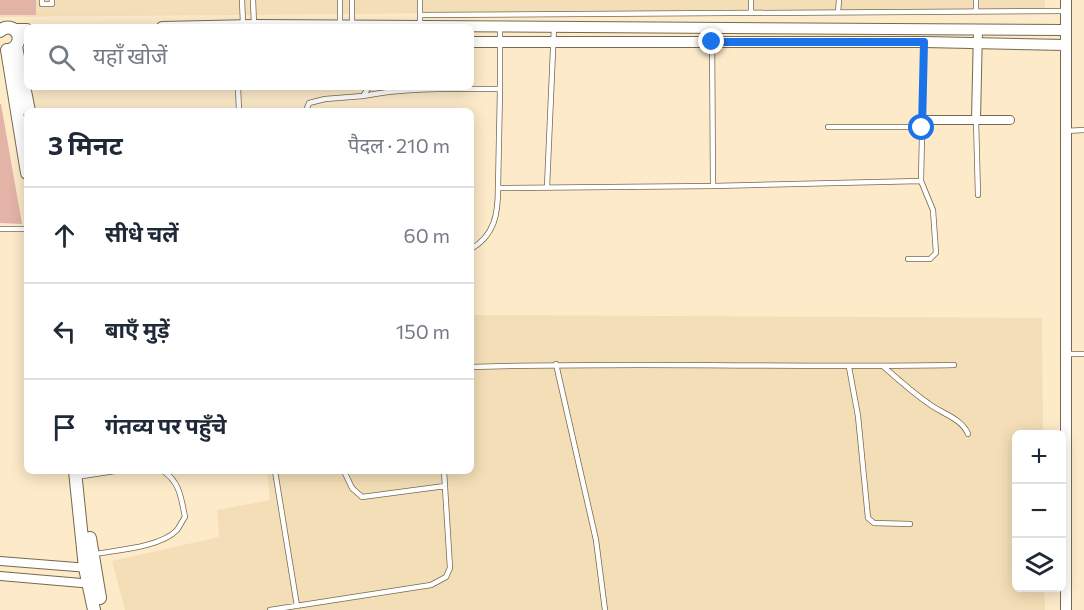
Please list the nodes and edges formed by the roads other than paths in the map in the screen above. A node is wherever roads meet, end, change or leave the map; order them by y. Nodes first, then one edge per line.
1 (42, 0) edge
2 (52, 0) edge
3 (242, 0) edge
4 (253, 0) edge
5 (340, 0) edge
6 (352, 0) edge
7 (420, 0) edge
8 (751, 0) edge
9 (838, 0) edge
10 (976, 0) edge
11 (1066, 5) edge
12 (976, 11) junction
13 (751, 12) junction
14 (838, 12) junction
15 (420, 21) edge
16 (248, 24) edge
17 (248, 24) edge
18 (340, 24) edge
19 (352, 24) edge
20 (395, 24) edge
21 (460, 24) edge
22 (474, 25) edge
23 (500, 27) junction
24 (554, 27) junction
25 (712, 27) junction
26 (843, 28) junction
27 (925, 28) junction
28 (978, 28) junction
29 (5, 29) edge
30 (24, 29) edge
31 (1065, 30) junction
32 (474, 42) edge
33 (500, 42) junction
34 (553, 42) junction
35 (712, 42) junction
36 (843, 42) junction
37 (924, 42) junction
38 (978, 42) junction
39 (1065, 45) junction
40 (14, 46) edge
41 (24, 89) edge
42 (474, 89) edge
43 (500, 89) junction
44 (24, 90) edge
45 (238, 90) edge
46 (367, 90) edge
47 (398, 90) edge
48 (363, 96) junction
49 (28, 108) edge
50 (239, 108) edge
51 (307, 108) edge
52 (976, 120) junction
53 (1010, 120) dead end
54 (923, 124) junction
55 (828, 127) dead end
56 (1084, 130) edge
57 (1065, 131) junction
58 (24, 144) edge
59 (921, 181) junction
60 (713, 186) junction
61 (547, 187) junction
62 (498, 188) junction
63 (978, 195) dead end
64 (0, 229) edge
65 (24, 229) edge
66 (474, 246) edge
67 (908, 260) dead end
68 (1065, 354) junction
69 (1084, 354) edge
70 (556, 364) junction
71 (954, 365) dead end
72 (474, 367) edge
73 (849, 367) junction
74 (884, 367) junction
75 (968, 434) dead end
76 (79, 474) edge
77 (168, 474) edge
78 (275, 474) edge
79 (345, 474) edge
80 (444, 474) edge
81 (445, 486) junction
82 (910, 524) dead end
83 (0, 561) edge
84 (89, 562) junction
85 (0, 576) edge
86 (93, 584) junction
87 (297, 606) junction
88 (94, 610) edge
89 (102, 610) edge
90 (270, 610) edge
91 (605, 610) edge
92 (1066, 610) edge

1 - 2 lane
3 - 16 lane
4 - 17 lane
5 - 18 lane
6 - 19 lane
7 - 15 lane
8 - 13 lane
9 - 14 lane
10 - 12 lane
11 - 12 lane
11 - 31 street
12 - 14 lane
13 - 14 lane
13 - 15 lane
15 - 20 street
15 - 21 street
22 - 23 street
23 - 24 street
23 - 33 lane
24 - 25 street
24 - 34 lane
25 - 26 street
25 - 35 lane
26 - 27 street
26 - 36 street
27 - 28 street
27 - 37 lane
28 - 31 street
28 - 38 street
29 - 30 street
29 - 40 main road
31 - 39 street
32 - 33 street
33 - 34 street
33 - 43 lane
34 - 35 street
34 - 61 lane
35 - 36 street
35 - 60 lane
36 - 37 street
37 - 38 street
37 - 54 lane
38 - 39 street
38 - 52 street
39 - 57 street
40 - 41 main road
40 - 58 main road
42 - 43 lane
43 - 62 lane
44 - 49 main road
45 - 50 lane
46 - 48 lane
47 - 48 lane
48 - 51 lane
52 - 53 street
52 - 54 street
52 - 63 lane
54 - 55 lane
54 - 59 lane
56 - 57 lane
57 - 68 street
59 - 60 lane
59 - 67 lane
60 - 61 lane
61 - 62 lane
62 - 66 lane
64 - 65 lane
68 - 69 lane
68 - 92 street
70 - 72 lane
70 - 73 lane
70 - 91 lane
71 - 74 lane
73 - 74 lane
73 - 82 lane
74 - 75 lane
76 - 84 main road
77 - 84 lane
78 - 87 lane
79 - 81 lane
80 - 81 lane
81 - 87 lane
83 - 84 street
84 - 86 main road
85 - 86 street
86 - 88 main road
86 - 89 main road
87 - 90 lane

